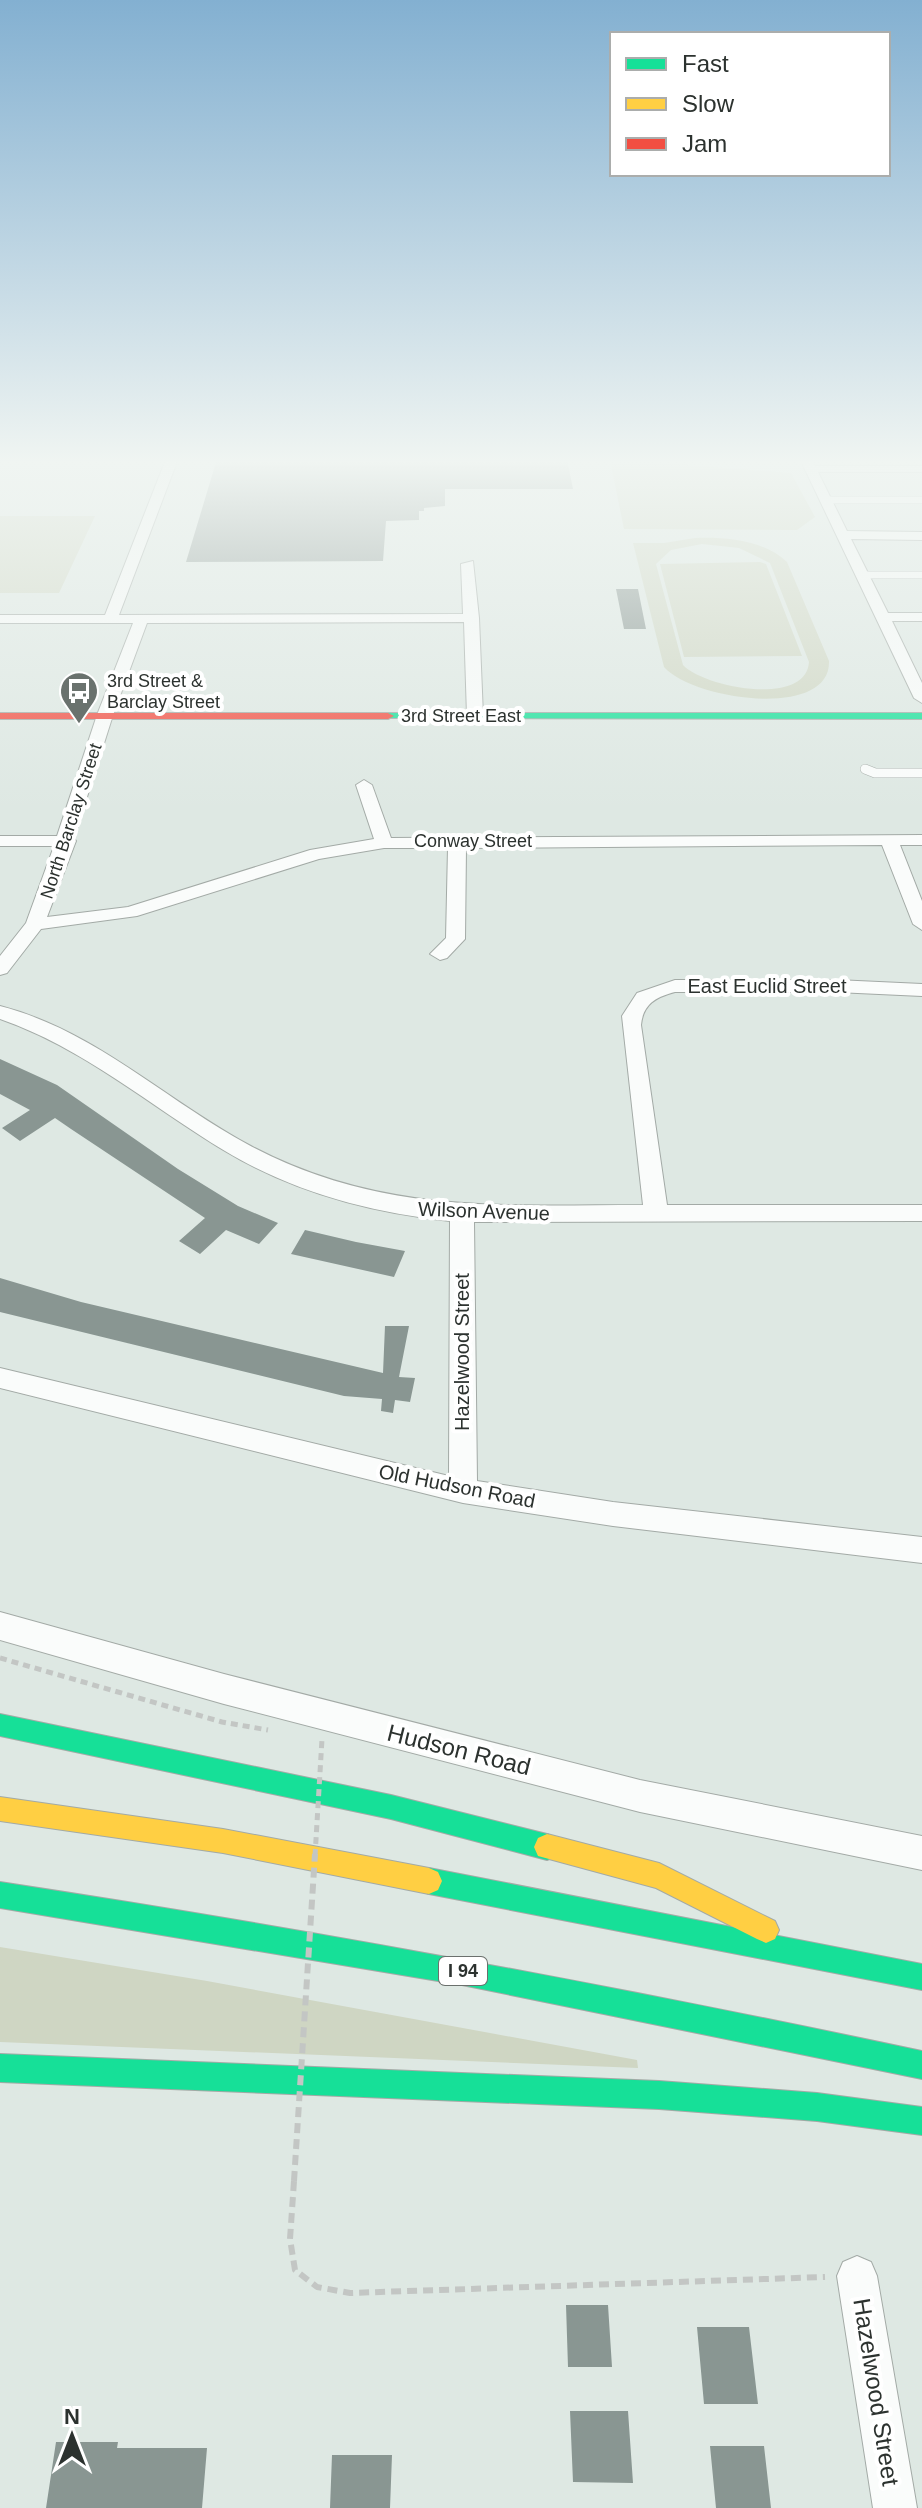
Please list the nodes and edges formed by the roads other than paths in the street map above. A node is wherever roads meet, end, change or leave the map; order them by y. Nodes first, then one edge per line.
1 (127, 576) edge
2 (469, 576) edge
3 (862, 576) edge
4 (885, 617) junction
5 (922, 617) edge
6 (472, 618) junction
7 (0, 619) edge
8 (110, 619) junction
9 (141, 619) junction
10 (922, 698) edge
11 (105, 715) junction
12 (0, 716) edge
13 (475, 716) junction
14 (922, 716) edge
15 (865, 769) dead end
16 (922, 773) edge
17 (364, 785) dead end
18 (889, 840) junction
19 (922, 840) edge
20 (0, 841) edge
21 (67, 841) junction
22 (457, 841) junction
23 (384, 843) junction
24 (35, 924) junction
25 (922, 924) edge
26 (440, 954) dead end
27 (0, 969) edge
28 (922, 990) edge
29 (0, 1012) edge
30 (656, 1213) junction
31 (922, 1213) edge
32 (462, 1214) junction
33 (0, 1378) edge
34 (463, 1491) junction
35 (922, 1550) edge
36 (0, 1626) edge
37 (0, 1725) edge
38 (0, 1809) edge
39 (922, 1853) edge
40 (0, 1895) edge
41 (811, 1953) junction
42 (922, 1977) edge
43 (922, 2065) edge
44 (0, 2068) edge
45 (922, 2121) edge
46 (857, 2276) road end
47 (895, 2508) edge

1 - 8 street
2 - 6 street
3 - 4 street
4 - 5 street
4 - 10 street
6 - 9 street
6 - 13 street
7 - 8 street
8 - 9 street
9 - 11 street, North Barclay Street
11 - 12 main road, 3rd Street East
11 - 13 main road, 3rd Street East
11 - 21 street, North Barclay Street
13 - 14 main road, 3rd Street East
15 - 16 lane
17 - 23 street
18 - 19 street, Conway Street
18 - 22 street, Conway Street
18 - 25 street
20 - 21 street
21 - 24 street, North Barclay Street
22 - 23 street, Conway Street
22 - 26 street
23 - 24 street, Conway Street
24 - 27 street, North Barclay Street
28 - 30 street, East Euclid Street
29 - 32 street, Wilson Avenue
30 - 31 street, Wilson Avenue
30 - 32 street, Wilson Avenue
32 - 34 street, Hazelwood Street
33 - 34 street, Old Hudson Road
34 - 35 street, Old Hudson Road
36 - 39 street, Hudson Road
37 - 41 main road
38 - 41 main road
40 - 43 main road, I 94
41 - 42 main road
44 - 45 main road
46 - 47 street, Hazelwood Street

